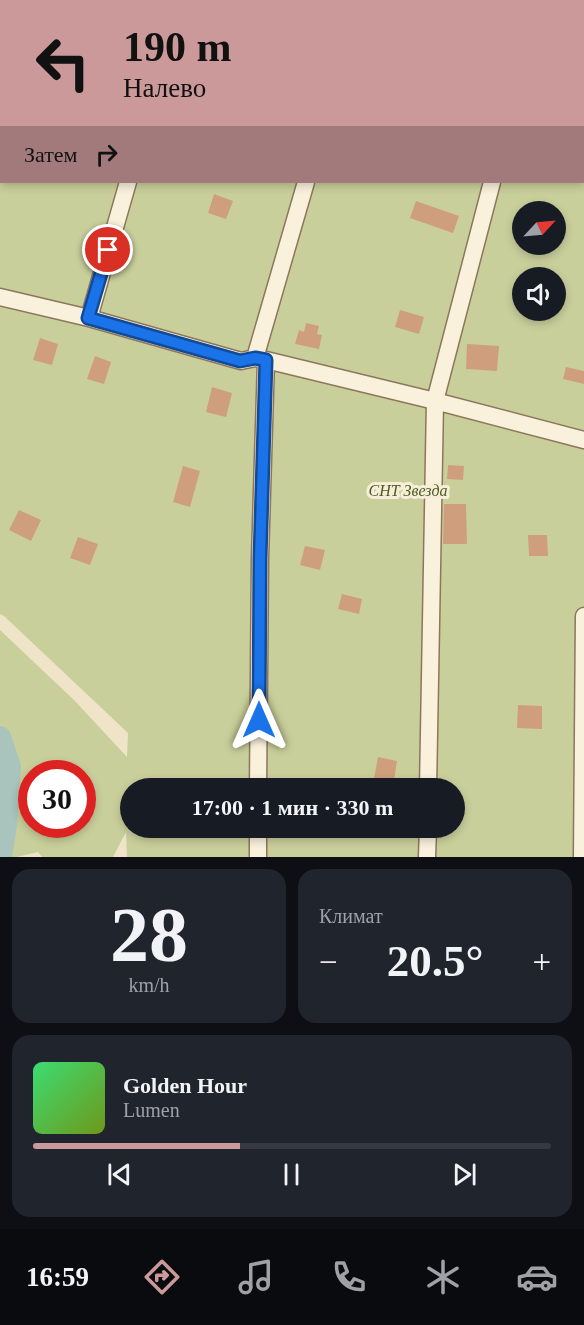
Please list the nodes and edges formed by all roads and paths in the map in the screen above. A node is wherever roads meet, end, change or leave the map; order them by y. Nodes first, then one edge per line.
1 (128, 183) edge
2 (306, 183) edge
3 (492, 183) edge
4 (0, 297) edge
5 (88, 318) junction
6 (261, 359) junction
7 (435, 401) junction
8 (584, 440) edge
9 (584, 616) edge
10 (258, 778) edge
11 (428, 778) edge
12 (258, 838) edge
13 (428, 838) edge
14 (258, 857) edge
15 (427, 857) edge
16 (582, 857) edge

1 - 5 street
2 - 6 street
3 - 7 street
4 - 5 street
5 - 6 street
6 - 7 street
6 - 10 street
7 - 8 street
7 - 11 street
9 - 16 street
12 - 14 street
13 - 15 street

